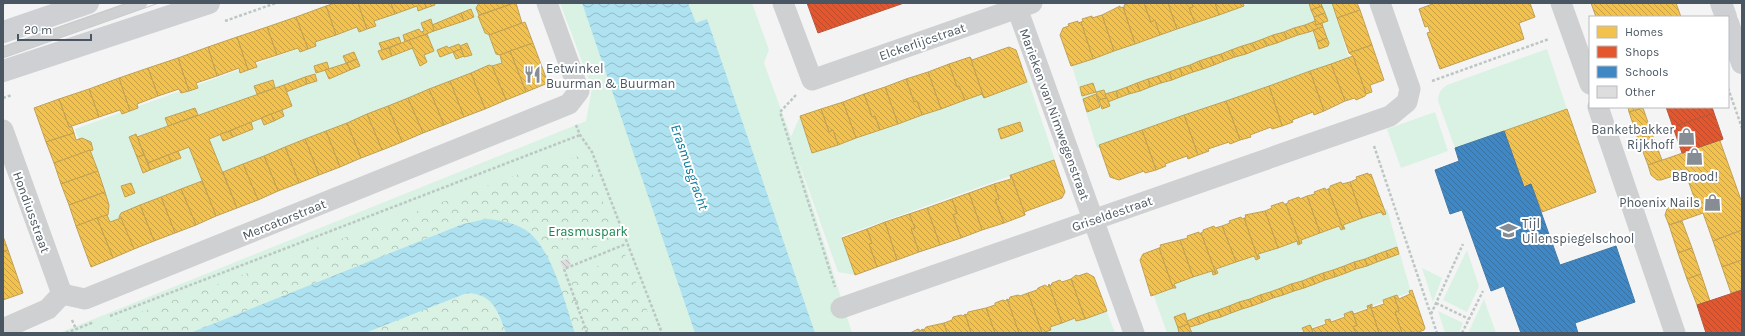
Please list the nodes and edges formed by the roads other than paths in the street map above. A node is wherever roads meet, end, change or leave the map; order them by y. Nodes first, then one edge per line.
1 (88, 3) edge
2 (142, 3) edge
3 (209, 3) edge
4 (547, 3) edge
5 (783, 3) edge
6 (1380, 3) edge
7 (1562, 3) edge
8 (1721, 3) edge
9 (1024, 6) edge
10 (1726, 16) edge
11 (1729, 26) edge
12 (3, 32) edge
13 (3, 52) edge
14 (1742, 63) edge
15 (3, 71) edge
16 (1589, 81) edge
17 (1598, 108) edge
18 (3, 130) edge
19 (1093, 219) junction
20 (62, 294) junction
21 (841, 308) road end
22 (3, 329) edge
23 (1134, 333) edge
24 (1675, 333) edge

1 - 12 street
2 - 13 lane
3 - 15 street
4 - 20 street, Mercatorstraat
5 - 9 street, Elckerlijcstraat
6 - 19 street, Griseldestraat
7 - 16 street
8 - 10 street
9 - 19 street, Marieken van Nimwegenstraat
11 - 14 street
17 - 24 street
18 - 20 street, Hondiusstraat
19 - 21 street, Griseldestraat
19 - 23 street, Marieken van Nimwegenstraat
20 - 22 street

